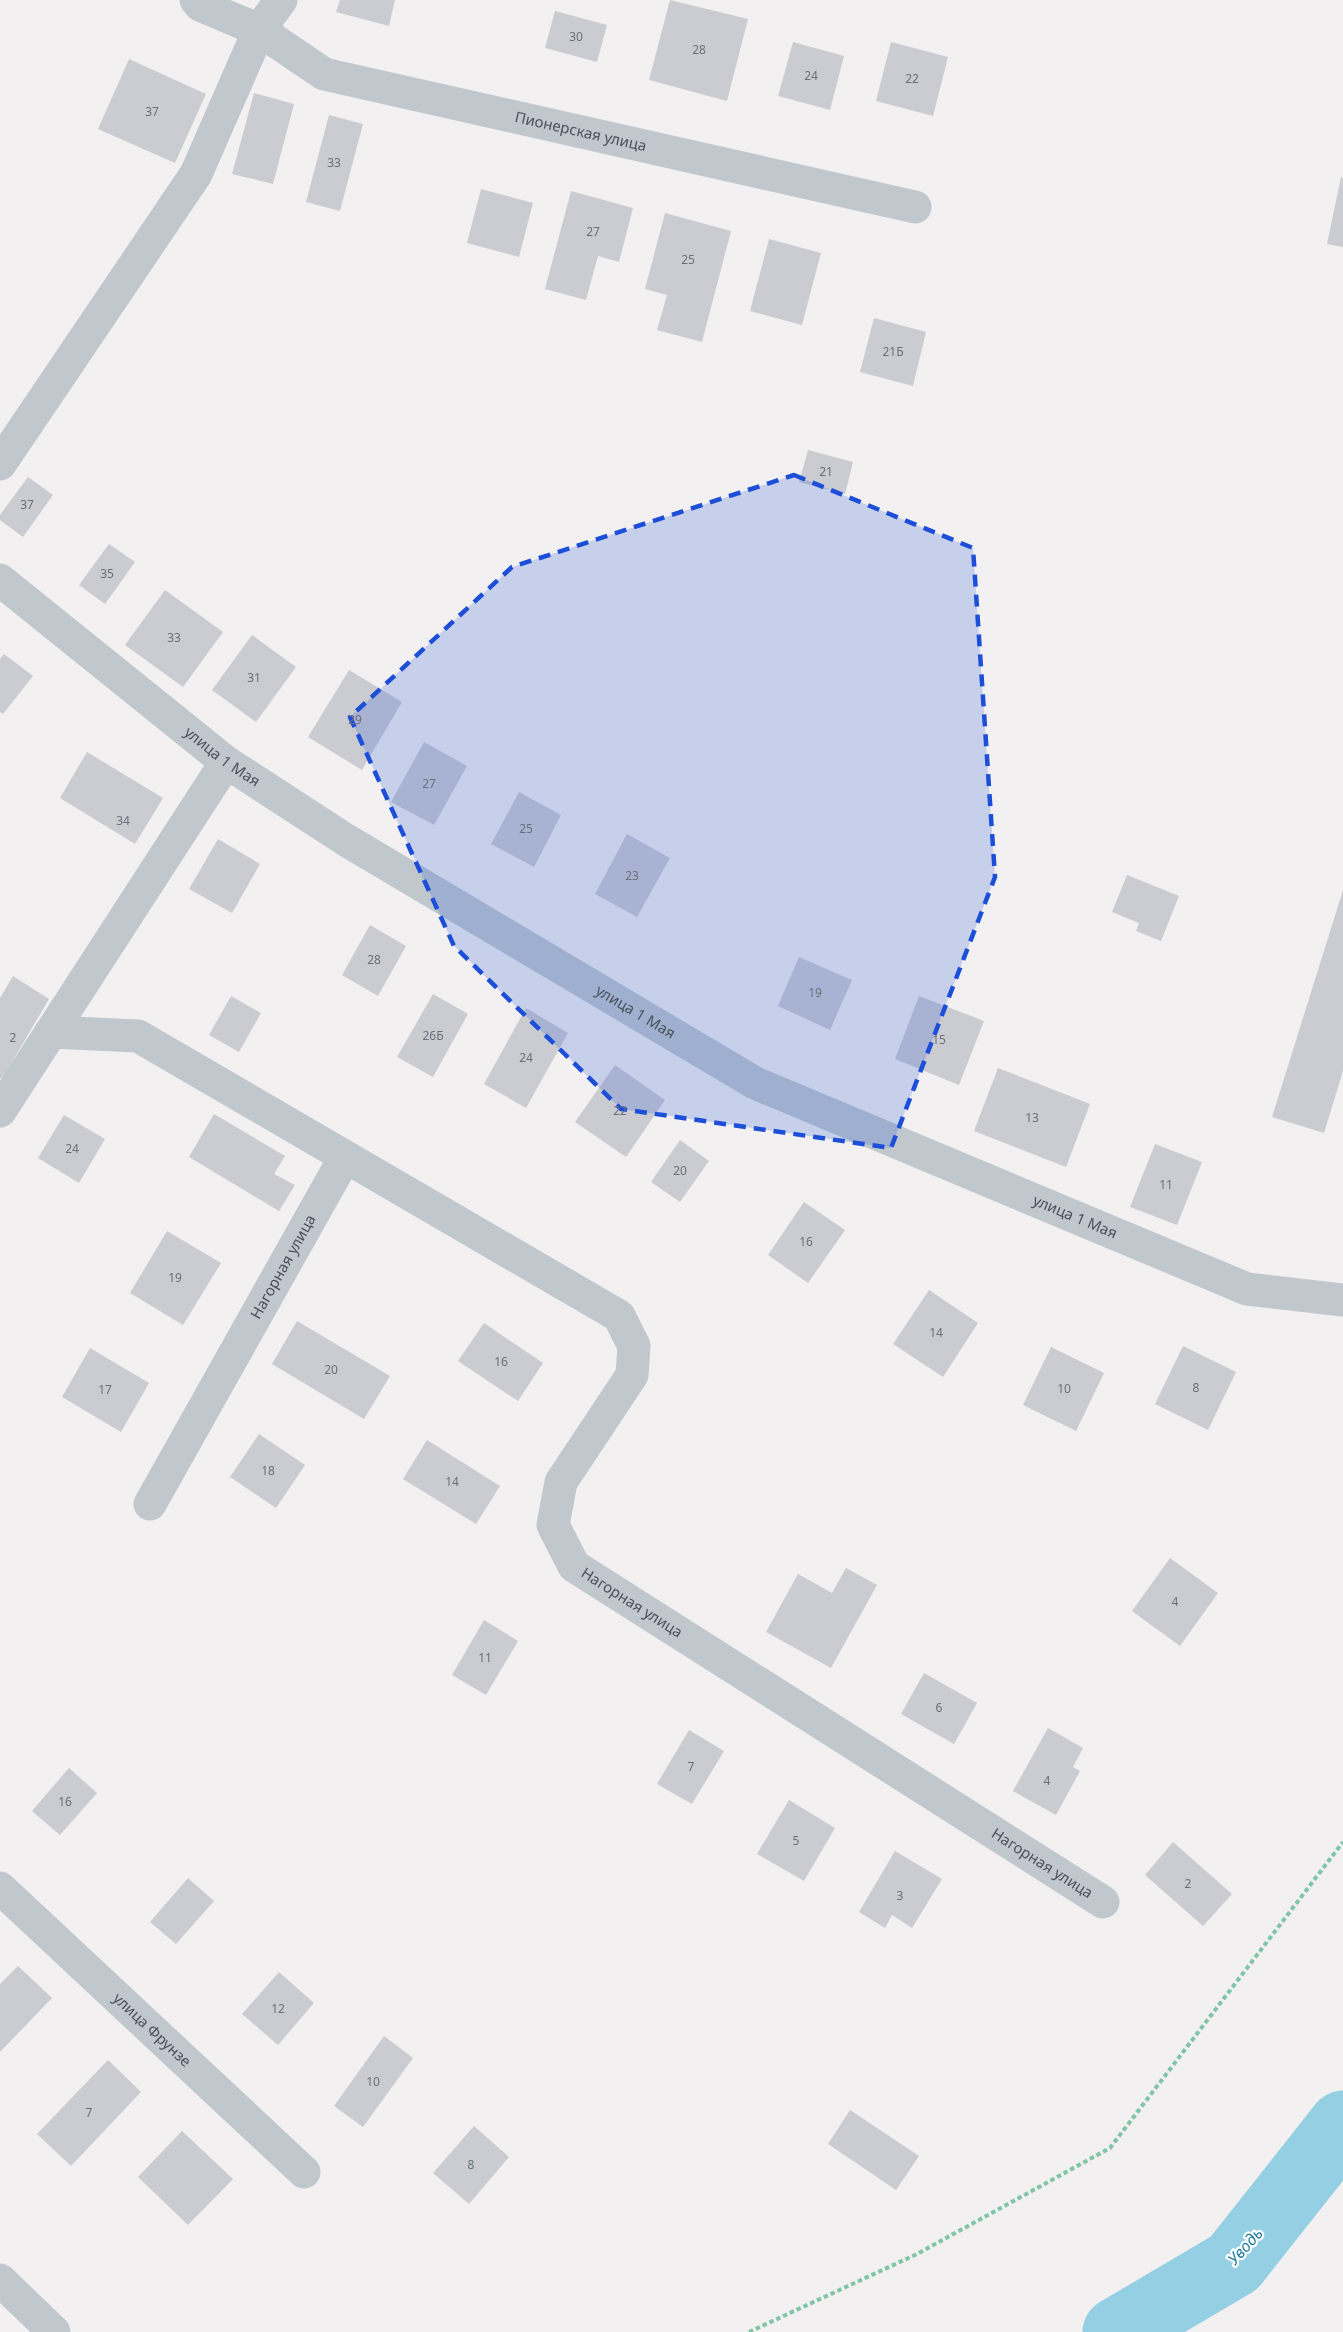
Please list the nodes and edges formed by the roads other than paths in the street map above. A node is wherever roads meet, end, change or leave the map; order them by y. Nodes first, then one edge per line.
1 (196, 0) edge
2 (281, 0) edge
3 (259, 30) junction
4 (915, 207) dead end
5 (0, 464) edge
6 (0, 580) edge
7 (226, 762) junction
8 (51, 1032) junction
9 (0, 1111) edge
10 (345, 1156) junction
11 (1343, 1300) edge
12 (150, 1504) dead end
13 (0, 1888) edge
14 (1103, 1902) dead end
15 (304, 2172) dead end
16 (0, 2280) edge
17 (54, 2332) edge

1 - 3 street, Пионерская улица
2 - 3 street
3 - 4 street, Пионерская улица
3 - 5 street
6 - 7 street, улица 1 Мая
7 - 8 street
7 - 11 street, улица 1 Мая
8 - 9 street
8 - 10 street, Нагорная улица
10 - 12 street, Нагорная улица
10 - 14 street, Нагорная улица
13 - 15 street, улица Фрунзе
16 - 17 street

